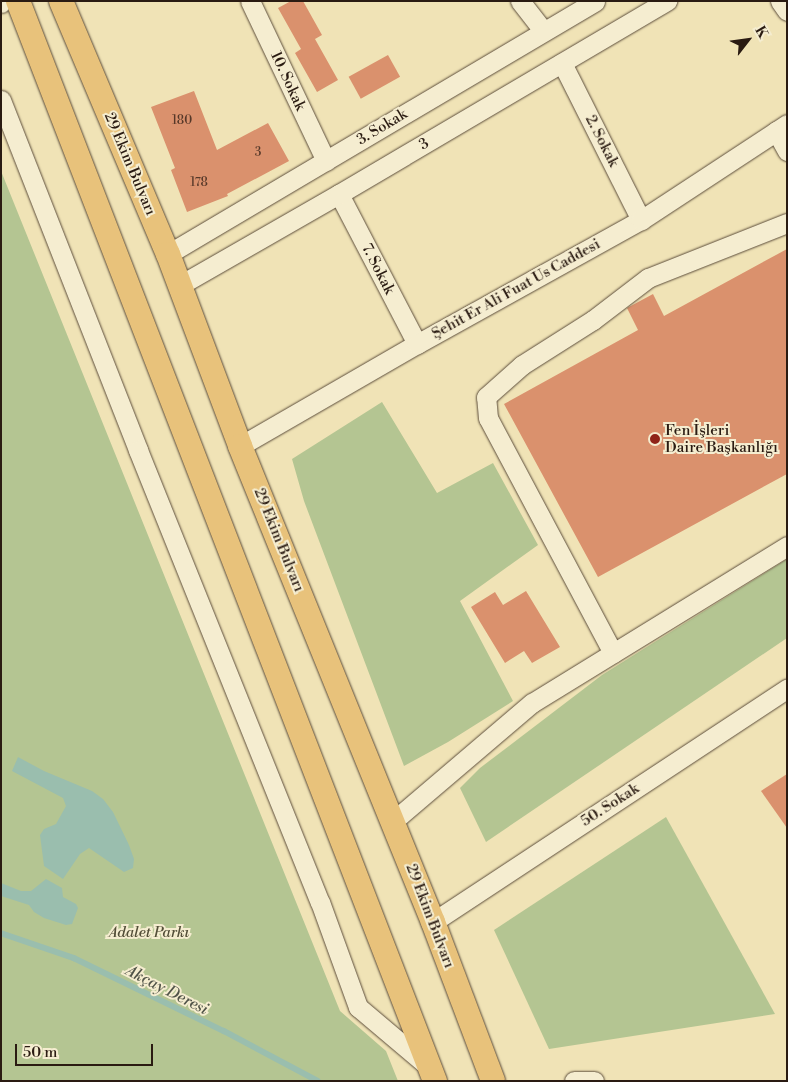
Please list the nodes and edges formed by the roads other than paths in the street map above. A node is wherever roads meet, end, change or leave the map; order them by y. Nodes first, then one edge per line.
1 (18, 1) edge
2 (61, 1) edge
3 (250, 1) edge
4 (520, 1) edge
5 (595, 1) edge
6 (667, 1) edge
7 (780, 1) edge
8 (787, 11) edge
9 (544, 30) junction
10 (562, 62) junction
11 (1, 100) edge
12 (781, 128) edge
13 (787, 151) edge
14 (326, 161) junction
15 (339, 194) junction
16 (641, 220) junction
17 (787, 223) edge
18 (168, 254) junction
19 (180, 285) junction
20 (417, 344) junction
21 (240, 446) junction
22 (787, 546) edge
23 (613, 653) junction
24 (787, 689) edge
25 (392, 822) junction
26 (433, 922) junction
27 (432, 1074) edge
28 (493, 1081) edge
29 (574, 1081) edge
30 (594, 1081) edge

1 - 27 main road
2 - 18 main road, 29 Ekim Bulvarı
3 - 14 street, 10. Sokak
4 - 9 street
5 - 9 street, 3. Sokak
6 - 10 street, 3
7 - 8 street
9 - 14 street, 3. Sokak
10 - 15 street, 3
10 - 16 street, 2. Sokak
11 - 27 street
12 - 13 street
12 - 16 street, Şehit Er Ali Fuat Us Caddesi
14 - 18 street, 3. Sokak
15 - 19 street, 3
15 - 20 street, 7. Sokak
16 - 20 street, Şehit Er Ali Fuat Us Caddesi
17 - 23 street
18 - 19 main road, 29 Ekim Bulvarı
19 - 21 main road, 29 Ekim Bulvarı
20 - 21 street, Şehit Er Ali Fuat Us Caddesi
21 - 25 main road, 29 Ekim Bulvarı
22 - 23 street
23 - 25 street
24 - 26 street, 50. Sokak
25 - 26 main road, 29 Ekim Bulvarı
26 - 28 main road, 29 Ekim Bulvarı
29 - 30 street

